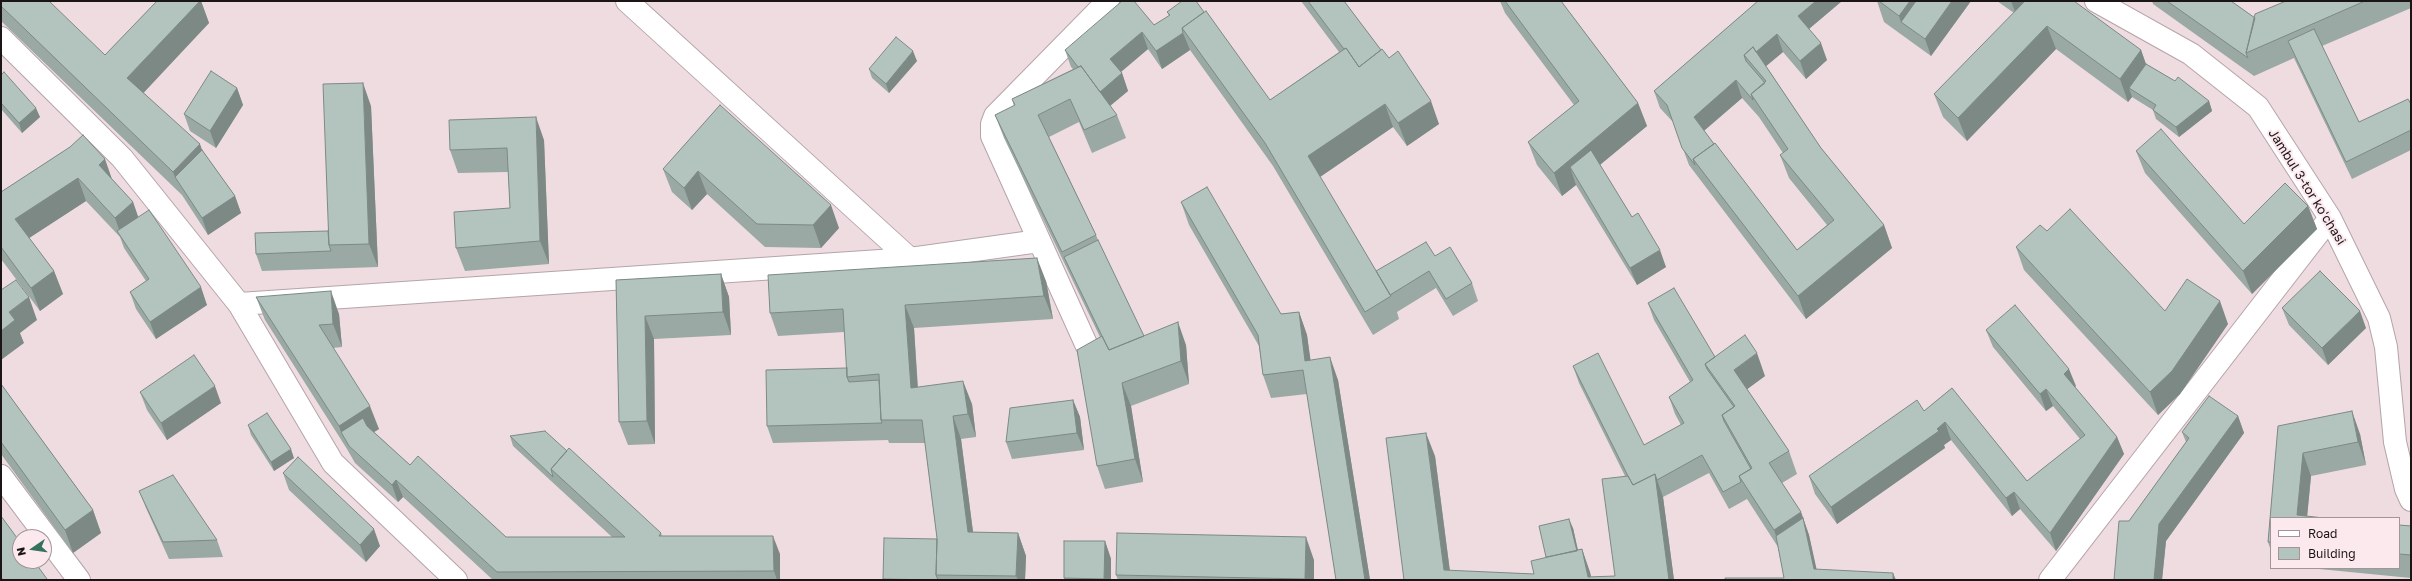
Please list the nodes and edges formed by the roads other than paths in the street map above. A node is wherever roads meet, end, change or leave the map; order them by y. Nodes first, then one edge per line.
1 (627, 1) edge
2 (1108, 1) edge
3 (2096, 1) edge
4 (1, 38) edge
5 (2330, 218) junction
6 (1039, 241) junction
7 (910, 259) junction
8 (239, 304) junction
9 (1086, 344) edge
10 (1, 476) edge
11 (2411, 500) edge
12 (79, 580) edge
13 (456, 580) edge
14 (2050, 580) edge

1 - 7 street
2 - 6 street
3 - 5 street, Jambul 3-tor koʻchasi
4 - 8 street
5 - 11 street, Jambul 3-tor koʻchasi
5 - 14 street
6 - 7 street
6 - 9 street
7 - 8 street
8 - 13 street
10 - 12 street

